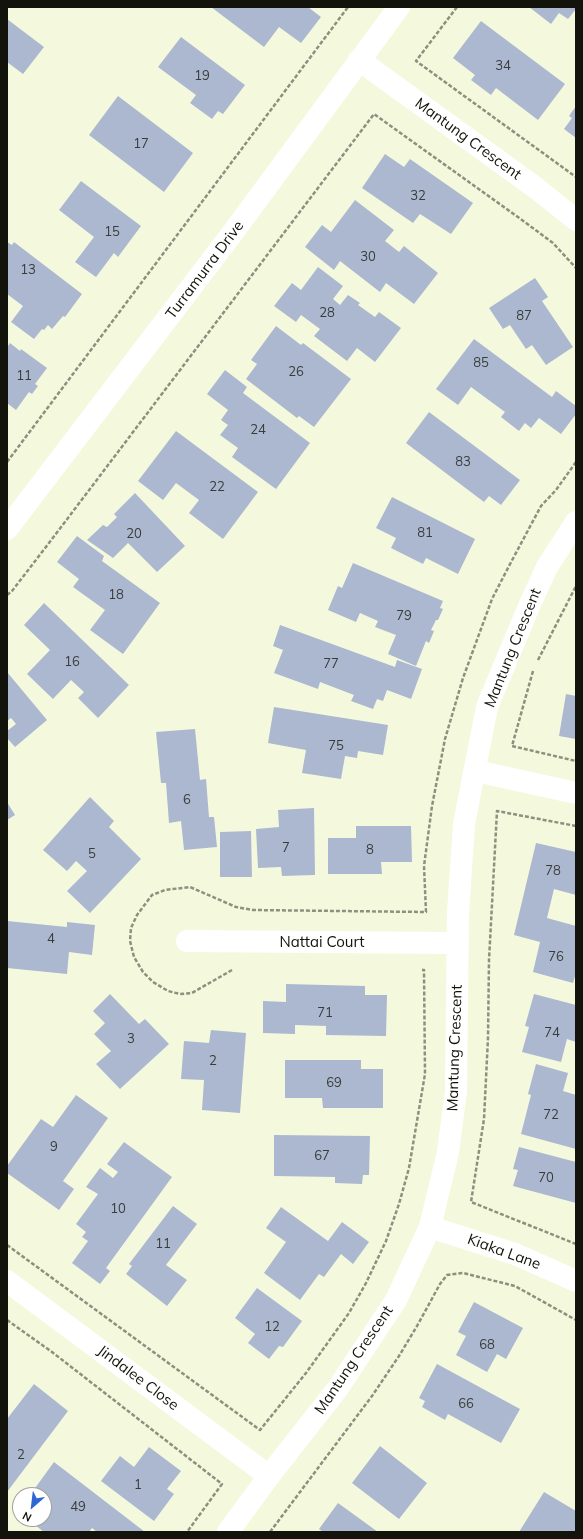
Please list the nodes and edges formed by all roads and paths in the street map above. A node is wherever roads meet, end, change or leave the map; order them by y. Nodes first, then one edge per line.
1 (348, 7) edge
2 (398, 7) edge
3 (457, 7) edge
4 (359, 60) junction
5 (576, 177) edge
6 (576, 220) edge
7 (576, 268) edge
8 (7, 462) edge
9 (576, 522) edge
10 (7, 529) edge
11 (576, 586) edge
12 (7, 595) edge
13 (537, 661) dead end
14 (534, 668) dead end
15 (576, 761) edge
16 (476, 771) junction
17 (576, 793) edge
18 (576, 826) edge
19 (187, 940) dead end
20 (457, 943) junction
21 (424, 970) dead end
22 (430, 1227) junction
23 (576, 1244) edge
24 (7, 1245) edge
25 (7, 1281) edge
26 (576, 1281) edge
27 (7, 1320) edge
28 (576, 1320) edge
29 (269, 1476) junction
30 (187, 1532) edge
31 (228, 1532) edge
32 (270, 1532) edge

1 - 8 path
2 - 4 street, Turramurra Drive
3 - 5 path
4 - 6 street, Mantung Crescent
4 - 10 street, Turramurra Drive
7 - 12 path
9 - 16 street, Mantung Crescent
11 - 13 path
14 - 15 path
16 - 17 street
16 - 20 street, Mantung Crescent
18 - 23 path
19 - 20 street, Nattai Court
20 - 22 street, Mantung Crescent
21 - 24 path
22 - 26 street, Kiaka Lane
22 - 29 street, Mantung Crescent
25 - 29 street, Jindalee Close
27 - 30 path
28 - 32 path
29 - 31 street, Mantung Crescent

